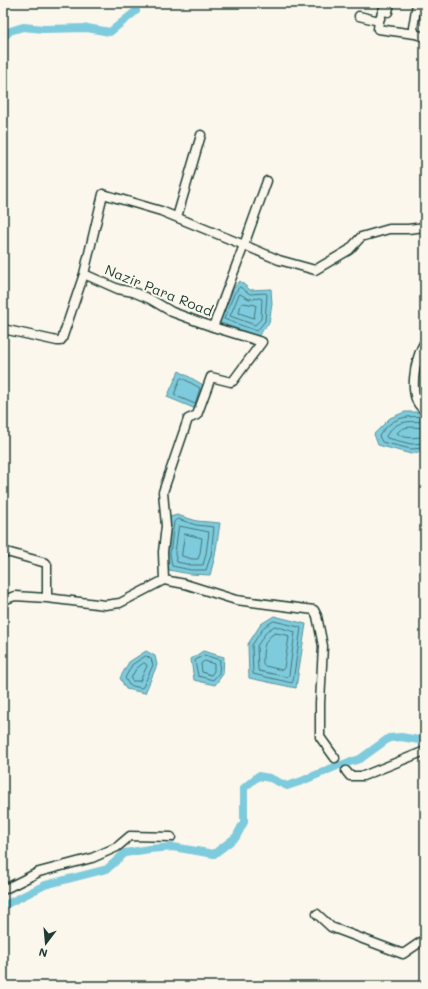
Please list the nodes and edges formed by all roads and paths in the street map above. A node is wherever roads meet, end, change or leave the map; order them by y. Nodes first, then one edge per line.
1 (390, 3) edge
2 (416, 3) edge
3 (359, 16) dead end
4 (379, 21) junction
5 (415, 34) junction
6 (425, 36) edge
7 (201, 135) dead end
8 (267, 181) dead end
9 (177, 217) junction
10 (425, 227) edge
11 (244, 245) junction
12 (84, 274) junction
13 (213, 327) junction
14 (3, 329) edge
15 (425, 342) edge
16 (425, 410) edge
17 (3, 550) edge
18 (164, 580) junction
19 (47, 598) junction
20 (3, 600) edge
21 (425, 751) edge
22 (335, 758) dead end
23 (346, 771) dead end
24 (171, 837) dead end
25 (3, 890) edge
26 (317, 914) dead end
27 (425, 939) edge

1 - 4 street
2 - 5 street
3 - 4 street
4 - 5 street
5 - 6 street
7 - 9 street
8 - 11 street, Nazir Para Road
9 - 11 street
9 - 12 street
10 - 11 street
11 - 13 street, Nazir Para Road
12 - 13 street, Nazir Para Road
12 - 14 street, Nazir Para Road
13 - 18 street
15 - 16 street
17 - 19 street
18 - 19 street
18 - 22 street
19 - 20 street
21 - 23 street
24 - 25 street
26 - 27 street

